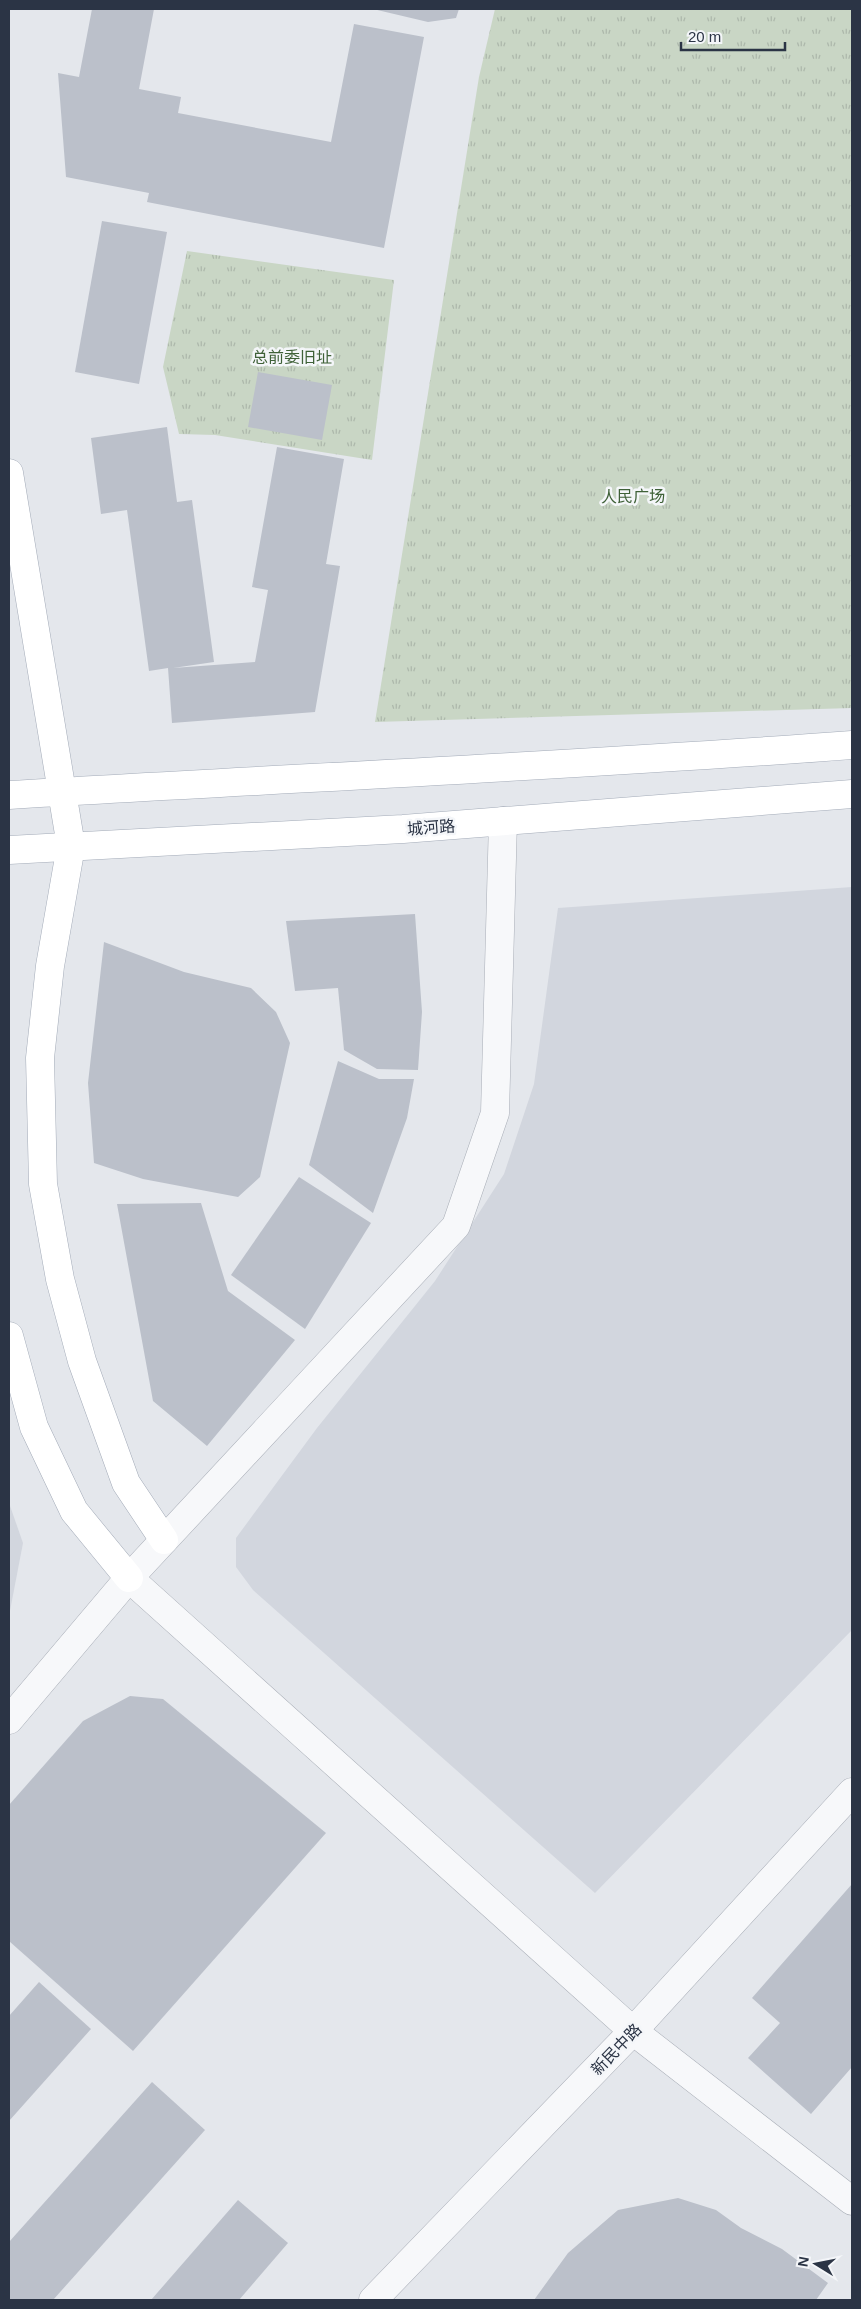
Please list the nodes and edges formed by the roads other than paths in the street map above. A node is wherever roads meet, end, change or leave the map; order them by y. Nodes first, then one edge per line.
1 (9, 473) edge
2 (852, 745) edge
3 (62, 792) junction
4 (852, 794) edge
5 (9, 795) edge
6 (504, 822) junction
7 (71, 846) junction
8 (9, 850) edge
9 (9, 1336) edge
10 (164, 1540) junction
11 (129, 1578) junction
12 (9, 1720) edge
13 (852, 1792) edge
14 (633, 2031) junction
15 (852, 2201) edge
16 (373, 2300) edge

1 - 3 main road
2 - 3 main road
3 - 5 main road
3 - 7 main road
4 - 6 main road, 城河路
6 - 7 main road, 城河路
6 - 10 street
7 - 8 main road, 城河路
7 - 10 main road
9 - 11 main road
10 - 11 street
11 - 12 street
11 - 14 street
13 - 14 street, 新民中路
14 - 15 street
14 - 16 street, 新民中路

